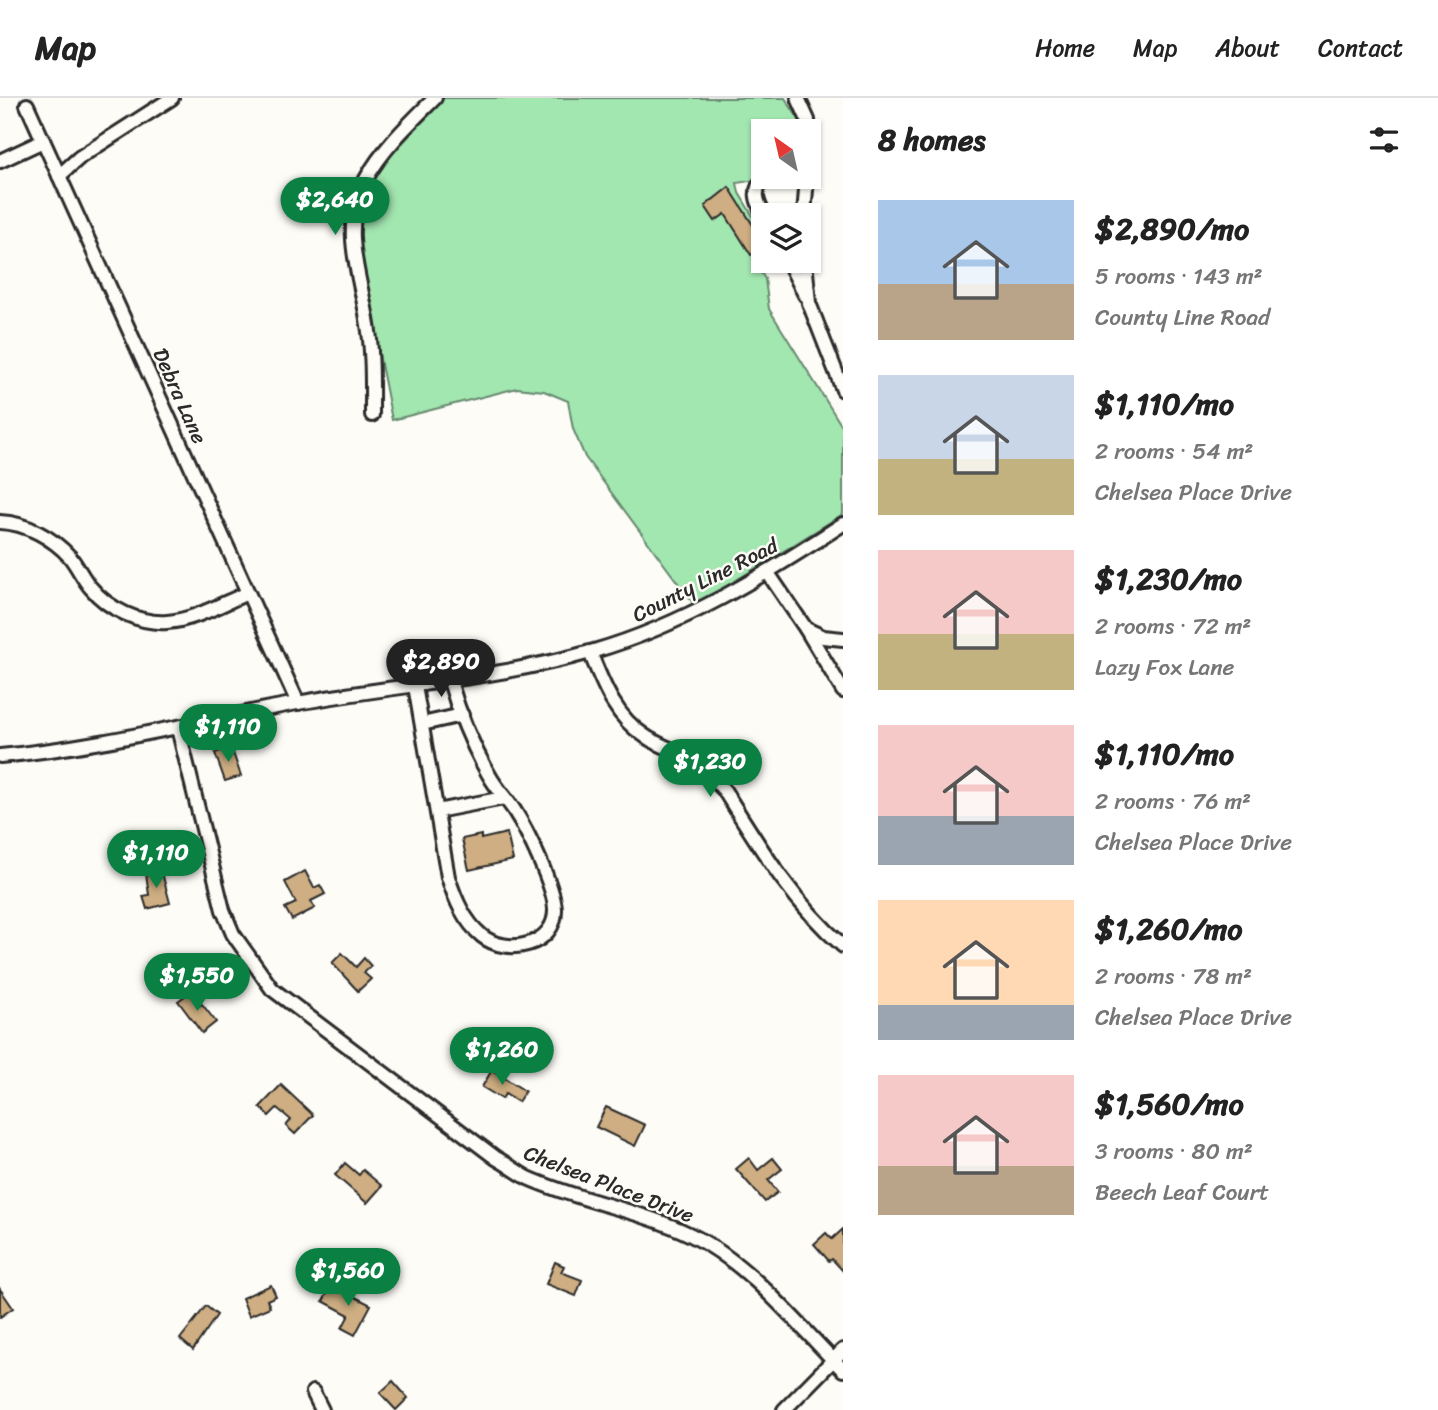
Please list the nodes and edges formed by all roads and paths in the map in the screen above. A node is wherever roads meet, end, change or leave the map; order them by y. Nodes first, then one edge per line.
1 (172, 98) edge
2 (435, 98) edge
3 (798, 98) edge
4 (27, 105) dead end
5 (808, 119) edge
6 (43, 141) junction
7 (0, 161) edge
8 (59, 176) junction
9 (794, 273) edge
10 (806, 273) edge
11 (809, 303) junction
12 (843, 390) edge
13 (372, 415) dead end
14 (0, 522) edge
15 (843, 524) edge
16 (768, 573) junction
17 (248, 593) junction
18 (806, 629) junction
19 (843, 639) edge
20 (590, 652) junction
21 (450, 681) junction
22 (415, 686) junction
23 (843, 691) edge
24 (298, 703) junction
25 (462, 715) junction
26 (422, 724) junction
27 (178, 728) junction
28 (0, 757) edge
29 (504, 798) junction
30 (437, 811) junction
31 (843, 946) edge
32 (843, 1350) edge
33 (833, 1360) junction
34 (843, 1370) edge
35 (313, 1392) dead end
36 (322, 1410) edge
37 (784, 1410) edge

1 - 8 street
2 - 13 street
3 - 5 street
4 - 6 street, Debra Lane
6 - 7 street
6 - 8 street, Debra Lane
8 - 17 street, Debra Lane
9 - 11 street
10 - 11 street
11 - 12 street
14 - 17 street
15 - 16 street, County Line Road
16 - 18 street
16 - 20 street, County Line Road
17 - 24 street, Debra Lane
18 - 19 street
18 - 23 street
20 - 21 street, County Line Road
20 - 31 street
21 - 22 street, County Line Road
21 - 25 street
22 - 24 street, County Line Road
22 - 26 street
24 - 27 street, County Line Road
25 - 26 street
25 - 29 street
26 - 30 street
27 - 28 street, County Line Road
27 - 33 street, Chelsea Place Drive
29 - 30 street
29 - 30 street
32 - 33 street
33 - 34 street, Chelsea Place Drive
33 - 37 street
35 - 36 street

